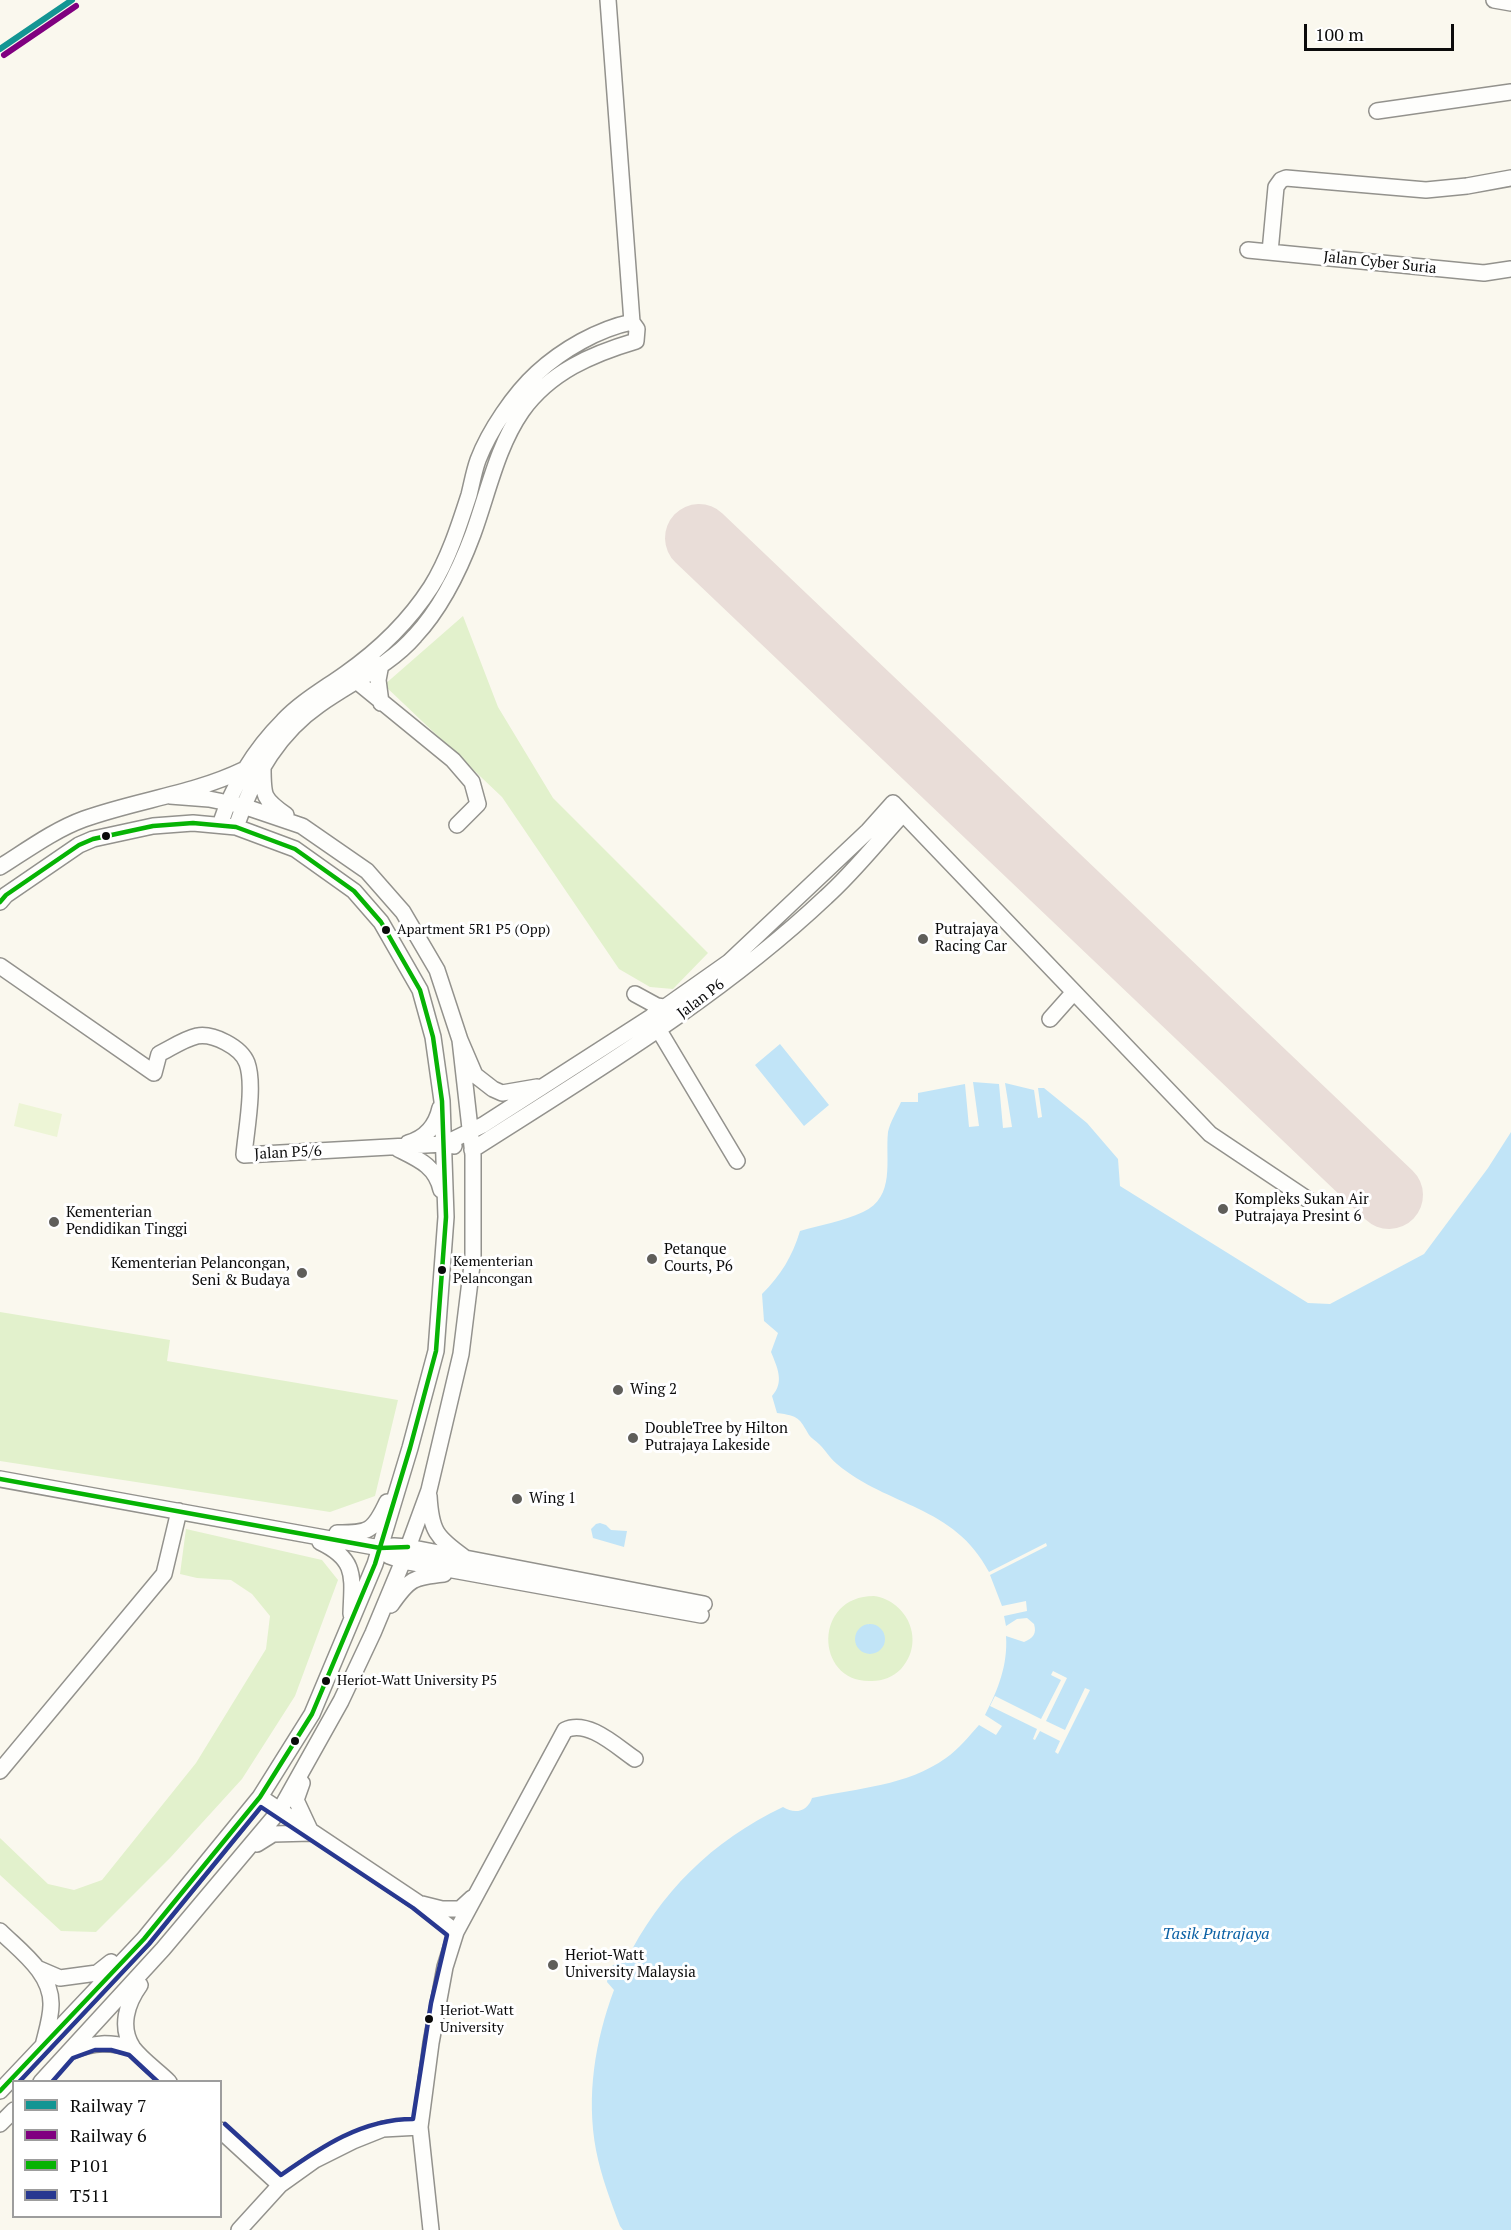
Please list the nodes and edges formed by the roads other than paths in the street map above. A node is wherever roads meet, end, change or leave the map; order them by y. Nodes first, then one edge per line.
1 (608, 0) edge
2 (1494, 0) edge
3 (1511, 3) edge
4 (1511, 92) edge
5 (1377, 111) dead end
6 (1511, 178) edge
7 (1248, 250) dead end
8 (1270, 252) junction
9 (1511, 269) edge
10 (632, 322) junction
11 (381, 664) junction
12 (351, 677) junction
13 (381, 703) junction
14 (263, 765) junction
15 (243, 770) junction
16 (170, 796) junction
17 (228, 802) junction
18 (243, 806) junction
19 (898, 808) junction
20 (220, 825) junction
21 (457, 825) dead end
22 (302, 826) junction
23 (236, 827) junction
24 (0, 867) edge
25 (3, 899) edge
26 (0, 910) edge
27 (3, 969) edge
28 (1074, 992) junction
29 (664, 1007) junction
30 (1050, 1018) dead end
31 (655, 1024) junction
32 (638, 1026) junction
33 (460, 1040) junction
34 (543, 1086) junction
35 (442, 1101) junction
36 (470, 1133) junction
37 (444, 1144) junction
38 (394, 1148) junction
39 (472, 1150) junction
40 (737, 1161) dead end
41 (1325, 1211) dead end
42 (446, 1217) junction
43 (410, 1448) junction
44 (0, 1479) edge
45 (429, 1490) junction
46 (179, 1511) junction
47 (304, 1534) junction
48 (380, 1548) junction
49 (406, 1554) junction
50 (466, 1566) junction
51 (703, 1609) dead end
52 (350, 1627) junction
53 (373, 1634) junction
54 (635, 1759) dead end
55 (308, 1763) junction
56 (0, 1771) edge
57 (260, 1797) junction
58 (280, 1810) junction
59 (311, 1833) junction
60 (249, 1850) junction
61 (479, 1892) junction
62 (417, 1902) junction
63 (0, 1930) edge
64 (456, 1932) junction
65 (144, 1939) junction
66 (163, 1949) junction
67 (445, 1967) junction
68 (39, 1969) junction
69 (42, 2046) junction
70 (133, 2048) junction
71 (69, 2052) junction
72 (43, 2080) edge
73 (167, 2080) edge
74 (0, 2091) edge
75 (12, 2112) edge
76 (0, 2124) edge
77 (420, 2127) junction
78 (222, 2132) edge
79 (280, 2185) junction
80 (238, 2230) edge
81 (431, 2230) edge

1 - 10 street
2 - 3 street
4 - 5 street
6 - 8 street
7 - 8 street, Jalan Cyber Suria
8 - 9 street, Jalan Cyber Suria
10 - 11 street
10 - 12 street
11 - 12 street
11 - 13 street
12 - 13 street
12 - 14 street
12 - 15 street
13 - 21 street
14 - 18 street
14 - 22 street
15 - 16 street
15 - 17 street
16 - 17 street
16 - 24 street
17 - 18 street
17 - 20 street
18 - 22 street
18 - 23 street
19 - 28 street
19 - 29 street, Jalan P6
19 - 31 street, Jalan P6
20 - 23 street
20 - 25 street
22 - 33 street
23 - 35 street
25 - 26 street
27 - 38 street, Jalan P5/6
28 - 30 street
28 - 41 street
29 - 31 street, Jalan P6
29 - 32 street
31 - 32 street, Jalan P6
31 - 39 street, Jalan P6
31 - 40 street
32 - 34 street, Jalan P6
33 - 34 street
33 - 36 street
34 - 36 street, Jalan P6
35 - 37 street
35 - 38 street
36 - 37 street, Jalan P6
36 - 39 street
37 - 38 street, Jalan P5/6
37 - 39 street
37 - 42 street
38 - 42 street
39 - 45 street
42 - 43 street
43 - 47 street
43 - 48 street
44 - 46 street
45 - 49 street
45 - 50 street
46 - 47 street
46 - 56 street
47 - 48 street
47 - 52 street
48 - 49 street
48 - 52 street
49 - 50 street
49 - 53 street
50 - 51 street
50 - 53 street
52 - 57 street
53 - 55 street
54 - 61 street
55 - 58 street
55 - 59 street
57 - 58 street
57 - 65 street
58 - 59 street
58 - 60 street
59 - 60 street
59 - 62 street
60 - 66 street
61 - 62 street
61 - 64 street
62 - 64 street
62 - 67 street
63 - 68 street
64 - 67 street
65 - 68 street
65 - 69 street
66 - 70 street
66 - 71 street
67 - 77 street
68 - 69 street
69 - 74 street
70 - 71 street
70 - 73 street
71 - 72 street
75 - 76 street
77 - 79 street
77 - 81 street
78 - 79 street
79 - 80 street

